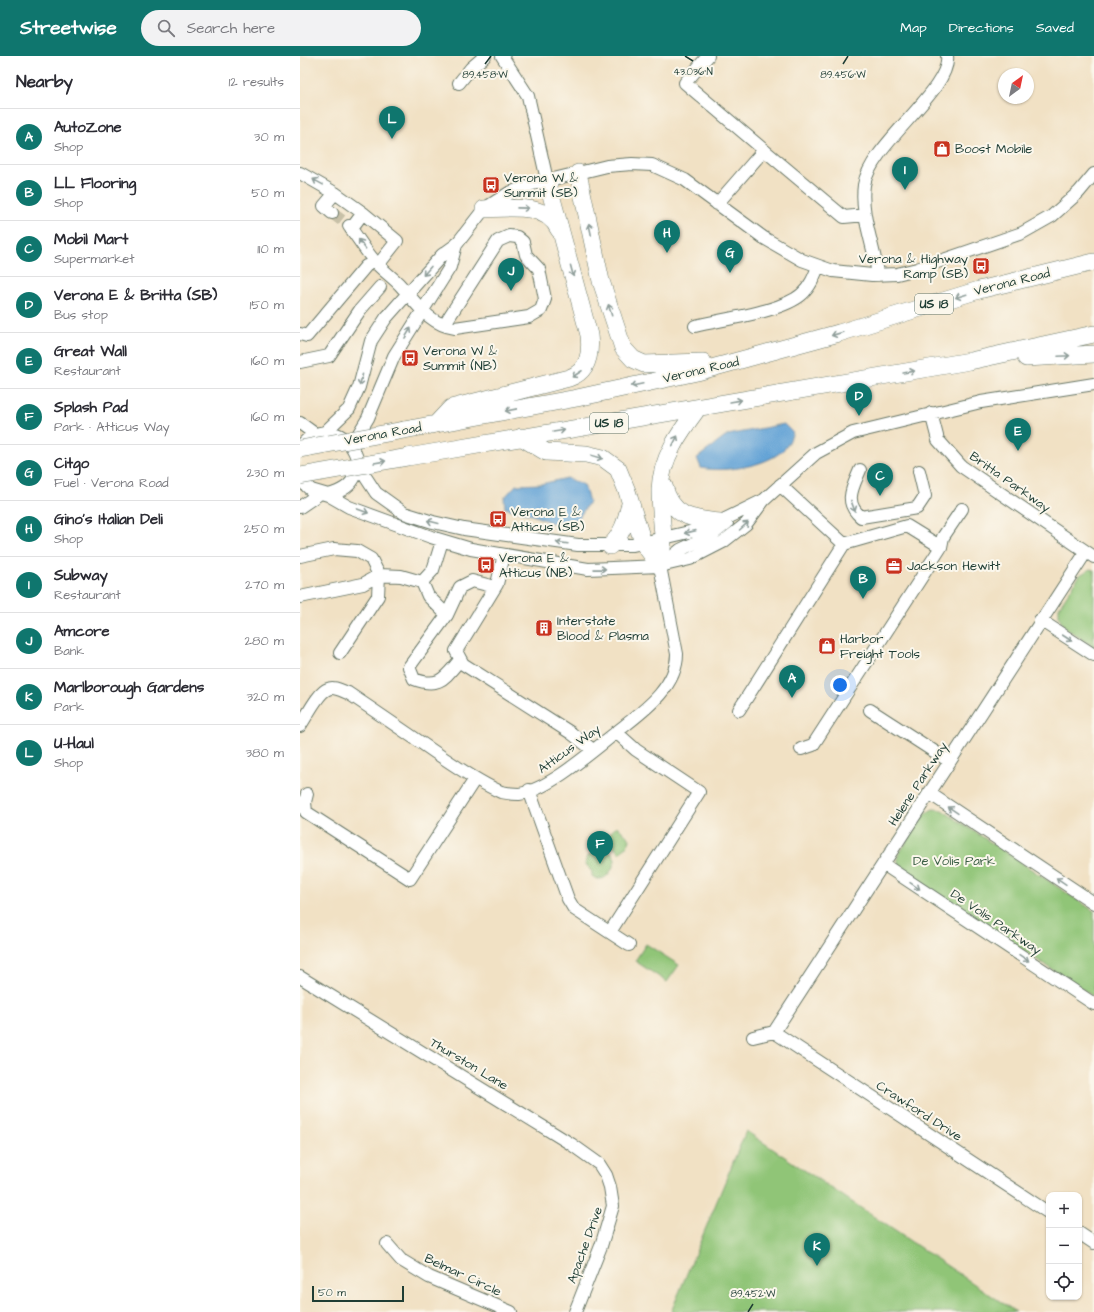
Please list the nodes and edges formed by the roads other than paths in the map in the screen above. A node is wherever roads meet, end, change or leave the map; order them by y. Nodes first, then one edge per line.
1 (485, 56) edge
2 (502, 56) edge
3 (708, 56) edge
4 (947, 56) edge
5 (459, 83) dead end
6 (764, 150) junction
7 (300, 173) edge
8 (578, 173) junction
9 (1094, 174) edge
10 (547, 180) junction
11 (335, 193) junction
12 (717, 204) junction
13 (484, 209) junction
14 (332, 213) tunnel mouth
15 (363, 213) junction
16 (865, 216) junction
17 (564, 243) junction
18 (456, 245) junction
19 (1094, 262) edge
20 (372, 265) junction
21 (818, 267) junction
22 (878, 275) junction
23 (380, 287) dead end
24 (408, 294) junction
25 (422, 310) junction
26 (444, 325) junction
27 (695, 326) dead end
28 (300, 334) edge
29 (1094, 334) edge
30 (1094, 354) edge
31 (743, 360) junction
32 (970, 361) junction
33 (300, 362) edge
34 (1094, 384) edge
35 (698, 408) junction
36 (931, 413) junction
37 (300, 423) edge
38 (436, 424) junction
39 (320, 433) junction
40 (521, 437) junction
41 (352, 445) junction
42 (300, 448) edge
43 (357, 464) junction
44 (860, 470) dead end
45 (919, 472) dead end
46 (300, 476) edge
47 (662, 478) junction
48 (300, 480) edge
49 (780, 485) junction
50 (323, 494) junction
51 (764, 500) junction
52 (630, 504) junction
53 (300, 507) edge
54 (962, 509) dead end
55 (737, 514) junction
56 (720, 522) junction
57 (663, 538) junction
58 (442, 541) junction
59 (643, 543) junction
60 (844, 544) junction
61 (610, 546) junction
62 (941, 547) junction
63 (1090, 554) edge
64 (300, 556) edge
65 (504, 556) junction
66 (660, 566) junction
67 (379, 575) junction
68 (422, 582) junction
69 (495, 587) junction
70 (300, 597) edge
71 (447, 614) junction
72 (1040, 620) junction
73 (340, 653) dead end
74 (1094, 655) edge
75 (460, 660) junction
76 (739, 710) dead end
77 (870, 710) dead end
78 (300, 726) edge
79 (616, 732) junction
80 (801, 749) dead end
81 (593, 750) junction
82 (949, 761) junction
83 (475, 779) junction
84 (529, 790) junction
85 (307, 794) dead end
86 (929, 794) junction
87 (883, 864) junction
88 (1094, 903) edge
89 (610, 932) junction
90 (629, 945) dead end
91 (300, 977) edge
92 (1094, 1004) edge
93 (774, 1032) junction
94 (753, 1037) dead end
95 (610, 1187) joint
96 (1046, 1211) edge
97 (1082, 1235) edge
98 (1094, 1243) edge
99 (387, 1244) dead end
100 (511, 1312) edge
101 (575, 1312) edge

1 - 5 street
2 - 10 street
3 - 6 street
4 - 16 street
6 - 12 street
6 - 16 street
11 -> 7 street
8 - 10 street
8 - 12 street
31 -> 8 highway
9 - 22 street
10 - 13 street
10 - 17 highway
11 - 14 street
11 - 15 street
12 - 21 street
13 -> 17 highway
13 - 18 street
20 -> 15 street
15 - 20 street
16 - 22 street
17 -> 38 highway
18 -> 24 street
18 - 25 street
19 -> 31 highway, Verona Road / US 18
20 - 24 street
20 - 28 street
21 - 22 street
21 - 27 street
23 - 33 street
24 - 25 street
24 -> 39 street
25 - 26 street
41 -> 25 street
26 - 26 street
29 - 32 highway, Verona Road
32 -> 30 highway, US 18
31 -> 38 highway, Verona Road / US 18
35 -> 32 highway, Verona Road / US 18
34 - 36 street
40 -> 35 highway, Verona Road / US 18
47 -> 35 highway
36 - 49 street
36 - 63 street, Britta Parkway
37 - 39 street
38 - 42 highway, Verona Road / US 18, bridge
39 - 41 street
39 - 42 street
46 -> 40 highway, Verona Road / US 18, bridge
40 -> 52 highway
41 - 43 street
43 - 50 street
61 -> 43 street
44 -> 45 street
47 - 56 highway
47 - 57 highway
48 - 50 street
49 - 51 street
49 - 60 street
50 - 53 street
50 -> 58 street
51 - 55 street
66 -> 51 street
52 - 59 highway
52 - 61 highway
54 - 62 street
55 - 56 street
55 - 66 street
56 -> 57 street
57 - 59 street
57 - 66 highway
58 - 65 street
58 - 68 street
59 - 61 street
59 - 66 highway
60 - 62 street
60 - 76 street
62 - 80 street
63 - 72 street, Helene Parkway
64 - 67 street
65 -> 66 street
65 - 69 street
66 - 79 street, Atticus Way
67 - 68 street
67 - 70 street
67 - 73 street
68 - 71 street
69 - 71 street
69 - 75 street
71 - 75 street
72 -> 74 street
72 - 82 street, Helene Parkway
75 - 81 street
77 - 82 street
78 - 83 street, Atticus Way
79 - 81 street, Atticus Way
79 - 89 street
81 - 84 street, Atticus Way
82 - 86 street, Helene Parkway
83 - 84 street, Atticus Way
83 - 85 street
84 - 89 street
86 - 87 street, Helene Parkway
88 -> 86 street
87 -> 92 street, De Volis Parkway
87 - 93 street, Helene Parkway
89 - 90 street
91 - 95 street, Thurston Lane
93 - 94 street
93 - 96 street, Crawford Drive
95 - 101 street, Apache Drive
97 - 98 street
99 - 100 street, Belmar Circle

